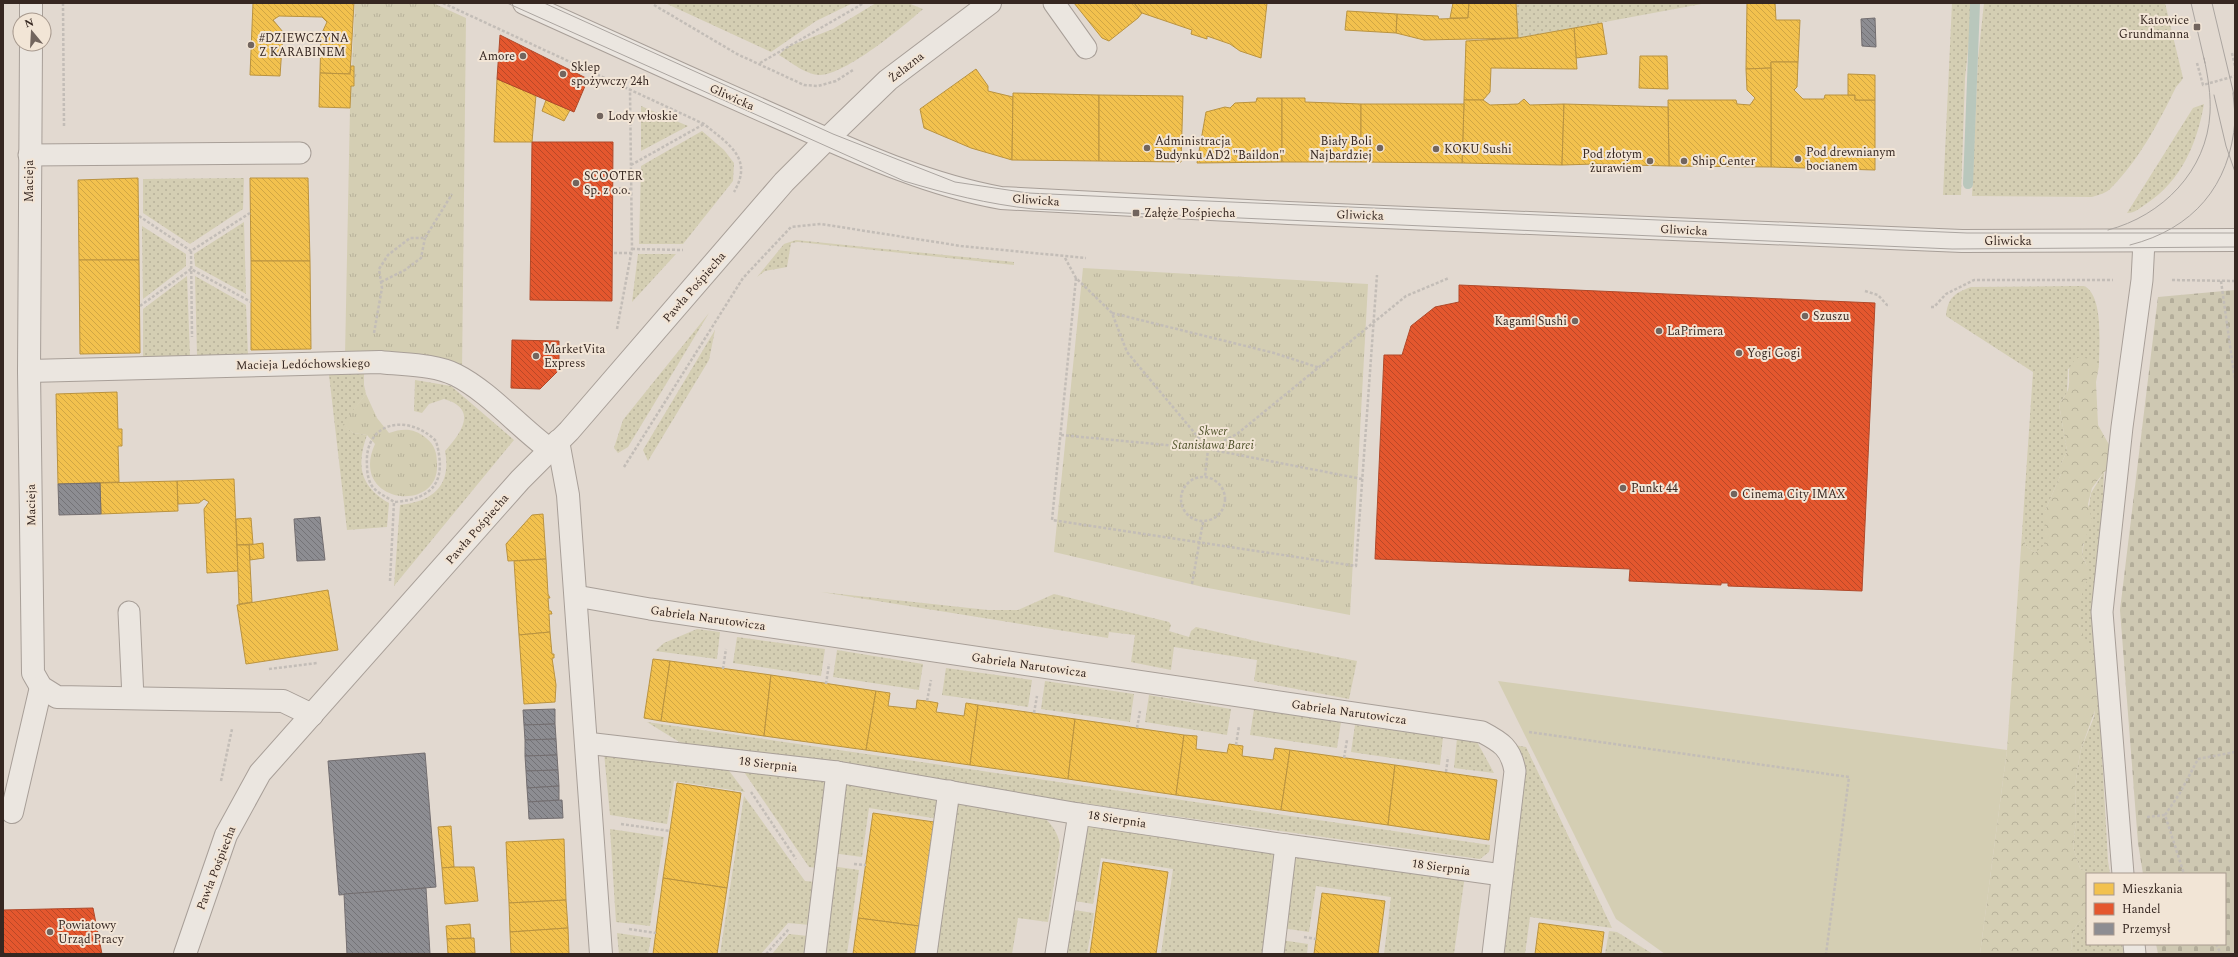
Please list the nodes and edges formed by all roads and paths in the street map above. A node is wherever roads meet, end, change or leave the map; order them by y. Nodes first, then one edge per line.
1 (63, 3) edge
2 (443, 3) edge
3 (524, 3) edge
4 (864, 3) edge
5 (990, 3) edge
6 (1054, 3) edge
7 (654, 5) dead end
8 (1086, 48) dead end
9 (31, 52) edge
10 (2232, 52) dead end
11 (2197, 63) dead end
12 (759, 64) junction
13 (2235, 66) edge
14 (855, 69) dead end
15 (2235, 76) edge
16 (630, 90) junction
17 (827, 139) junction
18 (300, 153) dead end
19 (29, 155) junction
20 (58, 155) junction
21 (631, 165) junction
22 (614, 188) dead end
23 (631, 189) junction
24 (452, 194) dead end
25 (250, 213) dead end
26 (139, 216) dead end
27 (425, 238) junction
28 (2235, 240) edge
29 (2144, 242) junction
30 (683, 250) dead end
31 (190, 251) junction
32 (631, 251) junction
33 (614, 253) dead end
34 (1065, 257) junction
35 (1086, 258) dead end
36 (191, 269) junction
37 (1377, 275) dead end
38 (1076, 278) junction
39 (1449, 278) dead end
40 (2142, 280) junction
41 (2222, 281) junction
42 (2235, 281) edge
43 (381, 282) junction
44 (1865, 291) dead end
45 (251, 302) dead end
46 (1890, 305) dead end
47 (140, 306) dead end
48 (1931, 307) dead end
49 (1112, 313) junction
50 (1374, 322) junction
51 (617, 329) dead end
52 (380, 362) junction
53 (193, 367) junction
54 (1320, 368) junction
55 (29, 371) junction
56 (2235, 381) edge
57 (1061, 435) junction
58 (554, 445) junction
59 (1208, 450) junction
60 (624, 467) dead end
61 (1205, 477) junction
62 (1362, 479) junction
63 (394, 502) junction
64 (1203, 522) junction
65 (1201, 543) junction
66 (390, 582) dead end
67 (1192, 584) dead end
68 (576, 596) junction
69 (129, 612) dead end
70 (41, 687) junction
71 (133, 698) junction
72 (312, 715) junction
73 (1523, 731) dead end
74 (586, 743) junction
75 (2235, 752) edge
76 (736, 760) junction
77 (837, 772) junction
78 (949, 791) junction
79 (12, 812) dead end
80 (1079, 814) junction
81 (2165, 815) junction
82 (2143, 817) dead end
83 (590, 819) junction
84 (670, 831) dead end
85 (1286, 845) junction
86 (2123, 873) edge
87 (2184, 873) edge
88 (824, 876) junction
89 (1502, 876) junction
90 (2216, 945) edge
91 (185, 954) edge
92 (601, 954) edge
93 (815, 954) edge
94 (926, 954) edge
95 (1056, 954) edge
96 (1273, 954) edge
97 (1493, 954) edge
98 (1826, 954) edge
99 (2221, 954) edge

1 - 20 path
2 - 16 path
3 - 17 street, Gliwicka
4 - 12 path
5 - 17 street, Żelazna
6 - 8 lane
7 - 12 path
9 - 19 street, Macieja
10 - 13 path
11 - 15 path
12 - 14 path
16 - 21 path
16 - 21 path
17 - 29 street, Gliwicka
17 - 58 street, Pawła Pośpiecha
18 - 20 lane
19 - 20 lane
19 - 55 street, Macieja
21 - 23 path
22 - 23 path
23 - 32 path
24 - 27 path
25 - 31 path
26 - 31 path
27 - 43 path
27 - 43 path
28 - 29 street, Gliwicka
29 - 40 lane
30 - 32 path
31 - 36 path
32 - 33 path
32 - 51 path
34 - 35 path
34 - 38 path
34 - 60 path
36 - 45 path
36 - 47 path
36 - 53 path
37 - 50 path
38 - 49 path
38 - 57 path
39 - 50 path
40 - 41 path
40 - 48 path
40 - 86 lane
41 - 42 path
41 - 56 path
43 - 52 path
44 - 46 path
49 - 54 path
49 - 59 path
50 - 54 path
50 - 62 path
52 - 53 street, Macieja Ledóchowskiego
52 - 58 street, Macieja Ledóchowskiego
53 - 55 street, Macieja Ledóchowskiego
54 - 59 path
55 - 70 street, Macieja
57 - 59 path
57 - 65 path
58 - 68 street
58 - 72 street, Pawła Pośpiecha
59 - 61 path
59 - 62 path
61 - 64 path
61 - 64 path
62 - 65 path
63 - 63 path
63 - 66 path
64 - 65 path
65 - 67 path
68 - 74 street
68 - 89 lane, Gabriela Narutowicza
69 - 71 lane
70 - 71 street
70 - 79 street
71 - 72 street
72 - 91 street, Pawła Pośpiecha
73 - 98 path
74 - 76 lane, 18 Sierpnia
74 - 83 street
75 - 81 path
76 - 77 lane, 18 Sierpnia
76 - 88 path
77 - 78 lane, 18 Sierpnia
77 - 88 lane
78 - 80 lane, 18 Sierpnia
78 - 94 lane
80 - 85 lane, 18 Sierpnia
80 - 95 lane
81 - 82 path
81 - 87 path
83 - 84 path
83 - 92 street
85 - 89 lane, 18 Sierpnia
85 - 96 lane
88 - 93 lane
89 - 97 lane
90 - 99 path

